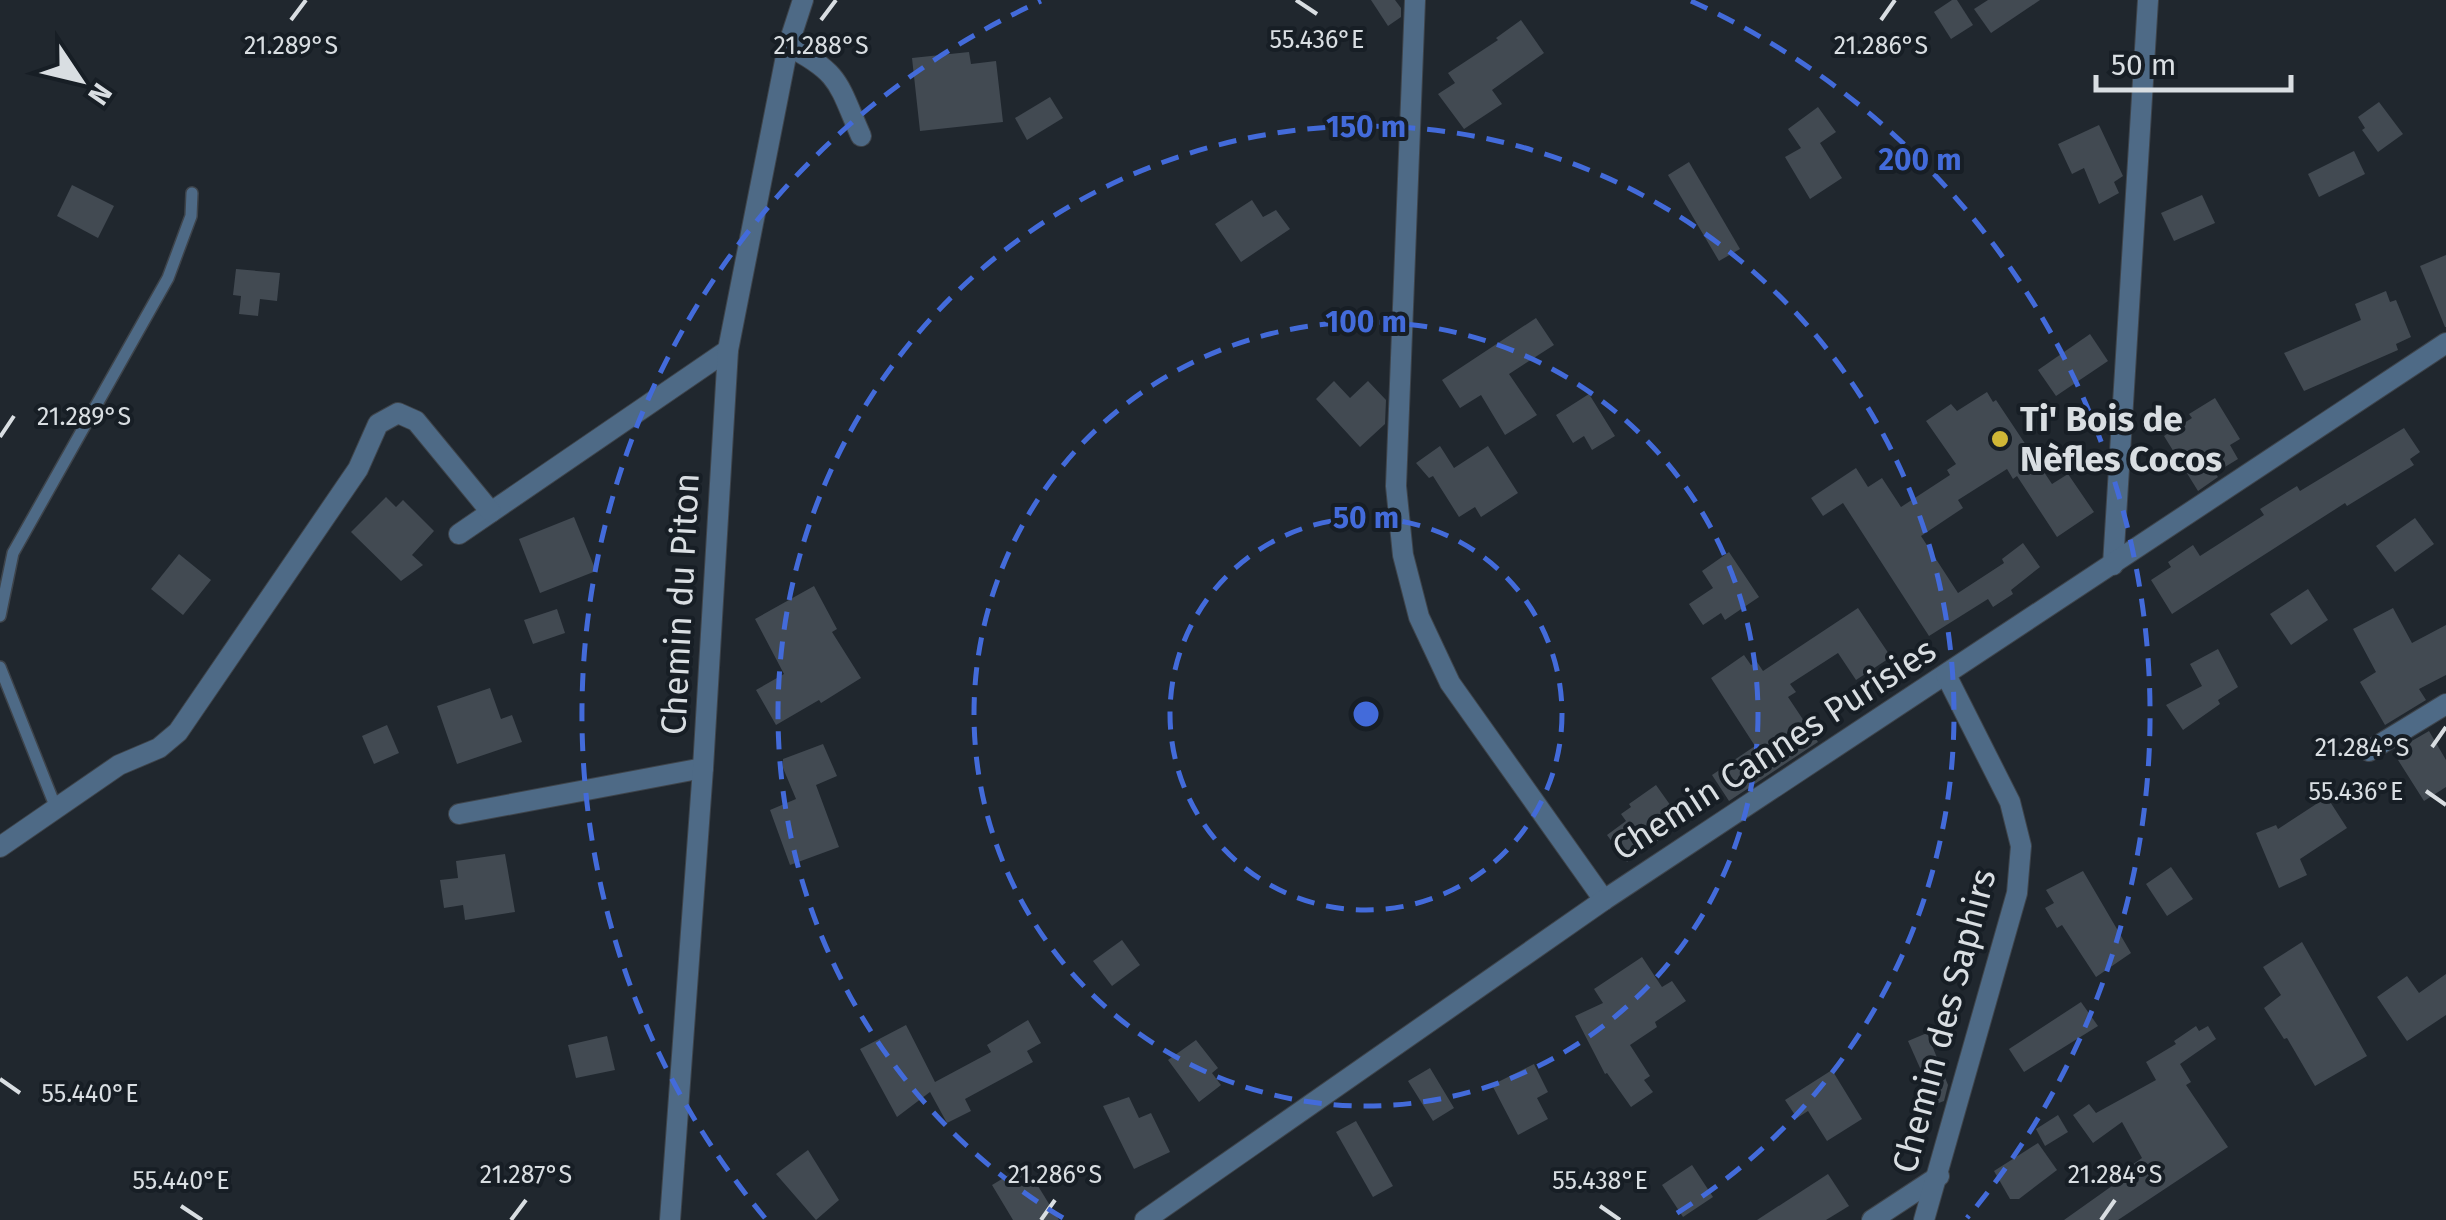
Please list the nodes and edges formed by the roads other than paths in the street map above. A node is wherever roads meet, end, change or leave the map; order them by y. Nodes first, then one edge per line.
1 (803, 0) edge
2 (1415, 0) edge
3 (2148, 0) edge
4 (788, 46) junction
5 (860, 136) dead end
6 (192, 193) dead end
7 (2446, 343) edge
8 (728, 350) junction
9 (491, 512) junction
10 (459, 534) dead end
11 (2112, 565) junction
12 (0, 616) edge
13 (0, 667) edge
14 (1946, 674) junction
15 (2446, 704) edge
16 (2369, 751) dead end
17 (703, 768) junction
18 (56, 808) junction
19 (458, 814) dead end
20 (0, 847) edge
21 (1604, 900) junction
22 (1939, 1176) junction
23 (670, 1220) edge
24 (1145, 1220) edge
25 (1872, 1220) edge
26 (1924, 1220) edge

1 - 4 street, Chemin du Piton
2 - 21 street
3 - 11 street
4 - 5 street
4 - 8 street, Chemin du Piton
6 - 12 lane
7 - 11 street, Chemin Cannes Purisies
8 - 9 street
8 - 17 street, Chemin du Piton
9 - 10 street
9 - 18 street
11 - 14 street, Chemin Cannes Purisies
13 - 18 lane
14 - 21 street, Chemin Cannes Purisies
14 - 22 street, Chemin des Saphirs
15 - 16 street
17 - 19 street
17 - 23 street, Chemin du Piton
18 - 20 street
21 - 24 street, Chemin Cannes Purisies
22 - 25 street
22 - 26 street, Chemin des Saphirs

